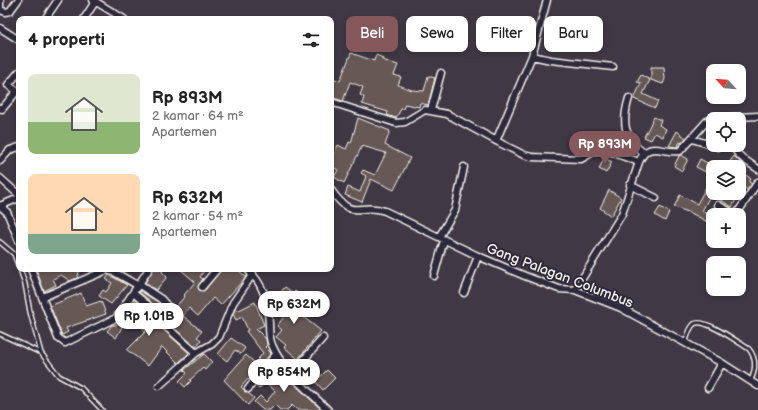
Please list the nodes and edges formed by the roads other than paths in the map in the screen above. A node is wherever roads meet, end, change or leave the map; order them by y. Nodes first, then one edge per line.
1 (18, 0) edge
2 (58, 0) edge
3 (547, 0) edge
4 (0, 1) edge
5 (94, 1) edge
6 (0, 8) edge
7 (47, 16) edge
8 (86, 16) edge
9 (119, 16) edge
10 (0, 28) edge
11 (16, 38) edge
12 (532, 53) junction
13 (613, 67) dead end
14 (441, 73) dead end
15 (16, 76) edge
16 (16, 90) edge
17 (16, 92) edge
18 (629, 98) dead end
19 (334, 103) edge
20 (0, 108) edge
21 (431, 110) junction
22 (758, 116) edge
23 (746, 118) edge
24 (706, 122) edge
25 (692, 139) junction
26 (496, 141) junction
27 (706, 143) edge
28 (16, 148) edge
29 (737, 152) edge
30 (644, 153) junction
31 (0, 161) edge
32 (639, 162) junction
33 (464, 167) dead end
34 (758, 169) edge
35 (0, 178) edge
36 (758, 182) edge
37 (630, 185) junction
38 (16, 194) edge
39 (334, 194) edge
40 (16, 198) edge
41 (656, 198) dead end
42 (718, 205) dead end
43 (0, 206) edge
44 (16, 234) edge
45 (442, 238) junction
46 (0, 242) edge
47 (478, 256) junction
48 (16, 260) edge
49 (20, 272) edge
50 (32, 272) edge
51 (102, 272) edge
52 (114, 272) edge
53 (147, 272) edge
54 (214, 272) edge
55 (251, 272) edge
56 (253, 274) junction
57 (434, 276) dead end
58 (138, 284) junction
59 (202, 286) dead end
60 (575, 290) junction
61 (133, 293) junction
62 (464, 293) dead end
63 (43, 297) junction
64 (161, 321) junction
65 (0, 334) edge
66 (322, 338) dead end
67 (685, 344) junction
68 (41, 353) junction
69 (196, 353) junction
70 (276, 354) junction
71 (722, 363) junction
72 (292, 373) junction
73 (751, 380) junction
74 (159, 386) dead end
75 (758, 386) edge
76 (708, 388) dead end
77 (248, 389) dead end
78 (102, 410) edge
79 (328, 410) edge

1 - 6 street
2 - 7 street
3 - 12 street
4 - 6 street
5 - 8 street
5 - 9 street
10 - 11 street
12 - 13 street
12 - 26 street
14 - 21 street
15 - 16 street
17 - 20 street
18 - 30 street
19 - 21 street
21 - 26 street
22 - 23 street
24 - 25 street
25 - 27 street
25 - 30 street
26 - 32 street
28 - 31 street
29 - 34 street
30 - 32 street
32 - 37 street
33 - 45 street
35 - 38 street
36 - 42 street
37 - 41 street
37 - 60 street
39 - 45 street, Gang Palagan Columbus
40 - 43 street
43 - 44 street
45 - 47 street, Gang Palagan Columbus
45 - 57 street
46 - 48 lane
47 - 60 street, Gang Palagan Columbus
47 - 62 street
49 - 68 lane
50 - 63 street
51 - 63 street
52 - 58 street
53 - 58 street
54 - 59 street
55 - 56 street
56 - 69 street
56 - 70 street
58 - 61 street
58 - 64 street
60 - 67 street, Gang Palagan Columbus
61 - 63 street
61 - 64 street
64 - 69 street
65 - 68 lane
66 - 72 street
67 - 71 street, Gang Palagan Columbus
67 - 73 lane
68 - 78 lane
69 - 74 street
70 - 72 street
70 - 77 street
71 - 73 street, Gang Palagan Columbus
71 - 76 street
72 - 79 street
73 - 75 street, Gang Palagan Columbus

